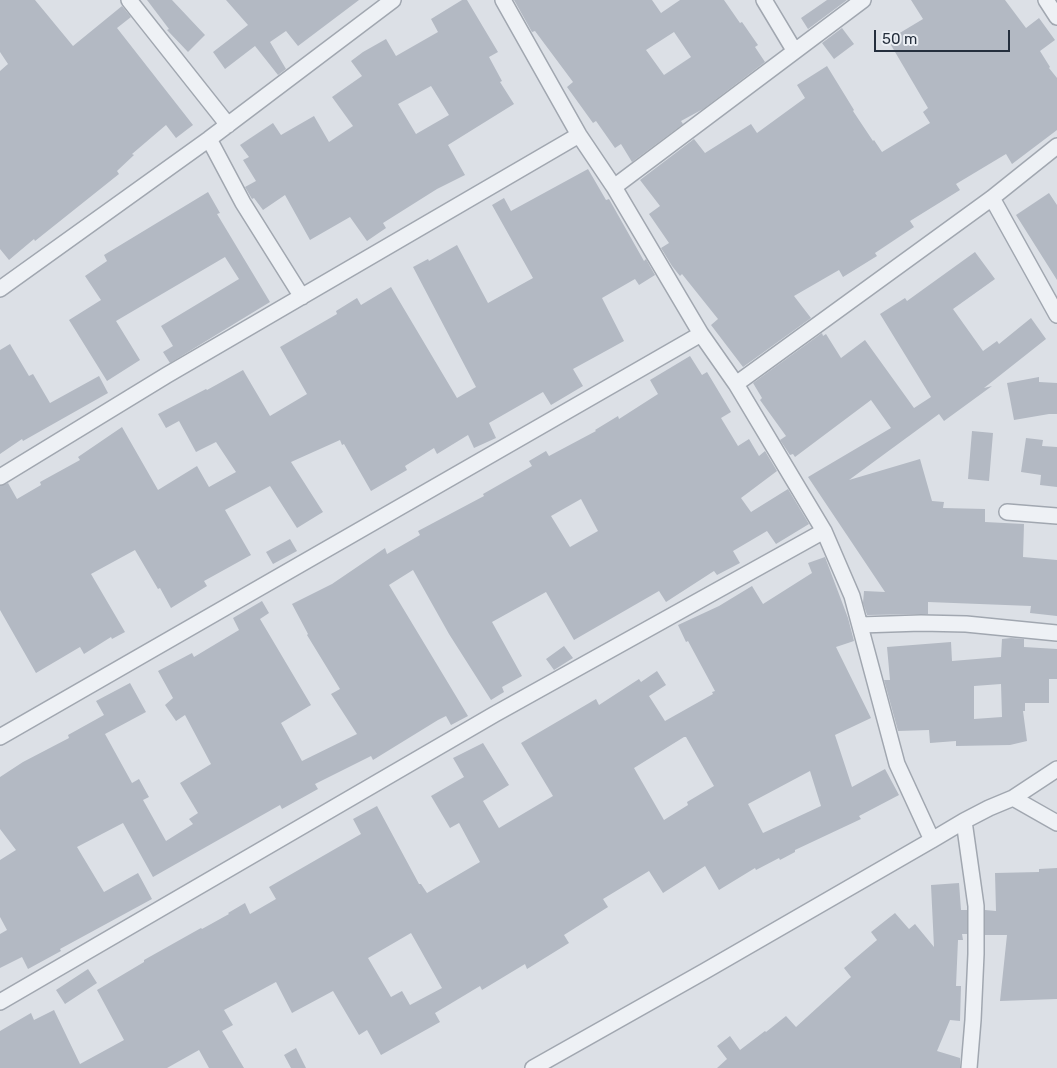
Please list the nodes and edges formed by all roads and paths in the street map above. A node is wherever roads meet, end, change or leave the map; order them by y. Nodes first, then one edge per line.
1 (129, 0) edge
2 (393, 0) edge
3 (503, 0) edge
4 (764, 0) edge
5 (863, 0) edge
6 (1046, 0) edge
7 (1057, 17) edge
8 (794, 50) junction
9 (228, 125) junction
10 (579, 135) junction
11 (209, 139) junction
12 (1057, 146) edge
13 (614, 187) junction
14 (992, 198) junction
15 (0, 289) edge
16 (302, 297) junction
17 (1057, 315) edge
18 (701, 334) junction
19 (736, 384) junction
20 (0, 477) edge
21 (1007, 512) dead end
22 (1057, 516) edge
23 (824, 531) junction
24 (860, 625) junction
25 (1057, 633) edge
26 (0, 737) edge
27 (1057, 768) edge
28 (1013, 798) junction
29 (964, 821) junction
30 (1057, 822) edge
31 (932, 840) junction
32 (0, 1002) edge
33 (532, 1068) edge
34 (969, 1068) edge

1 - 9 street
2 - 9 street
3 - 10 street
4 - 8 street
5 - 8 street
6 - 7 street
8 - 13 street
9 - 11 street
10 - 13 street
10 - 16 street
11 - 15 street
11 - 16 street
12 - 14 street
13 - 18 street
14 - 17 street
14 - 19 street
16 - 20 street
18 - 19 street
18 - 26 street
19 - 23 street
21 - 22 street
23 - 24 street
23 - 32 street
24 - 25 street
24 - 31 street
27 - 28 street
28 - 29 street
28 - 30 street
29 - 31 street
29 - 34 street
31 - 33 street

